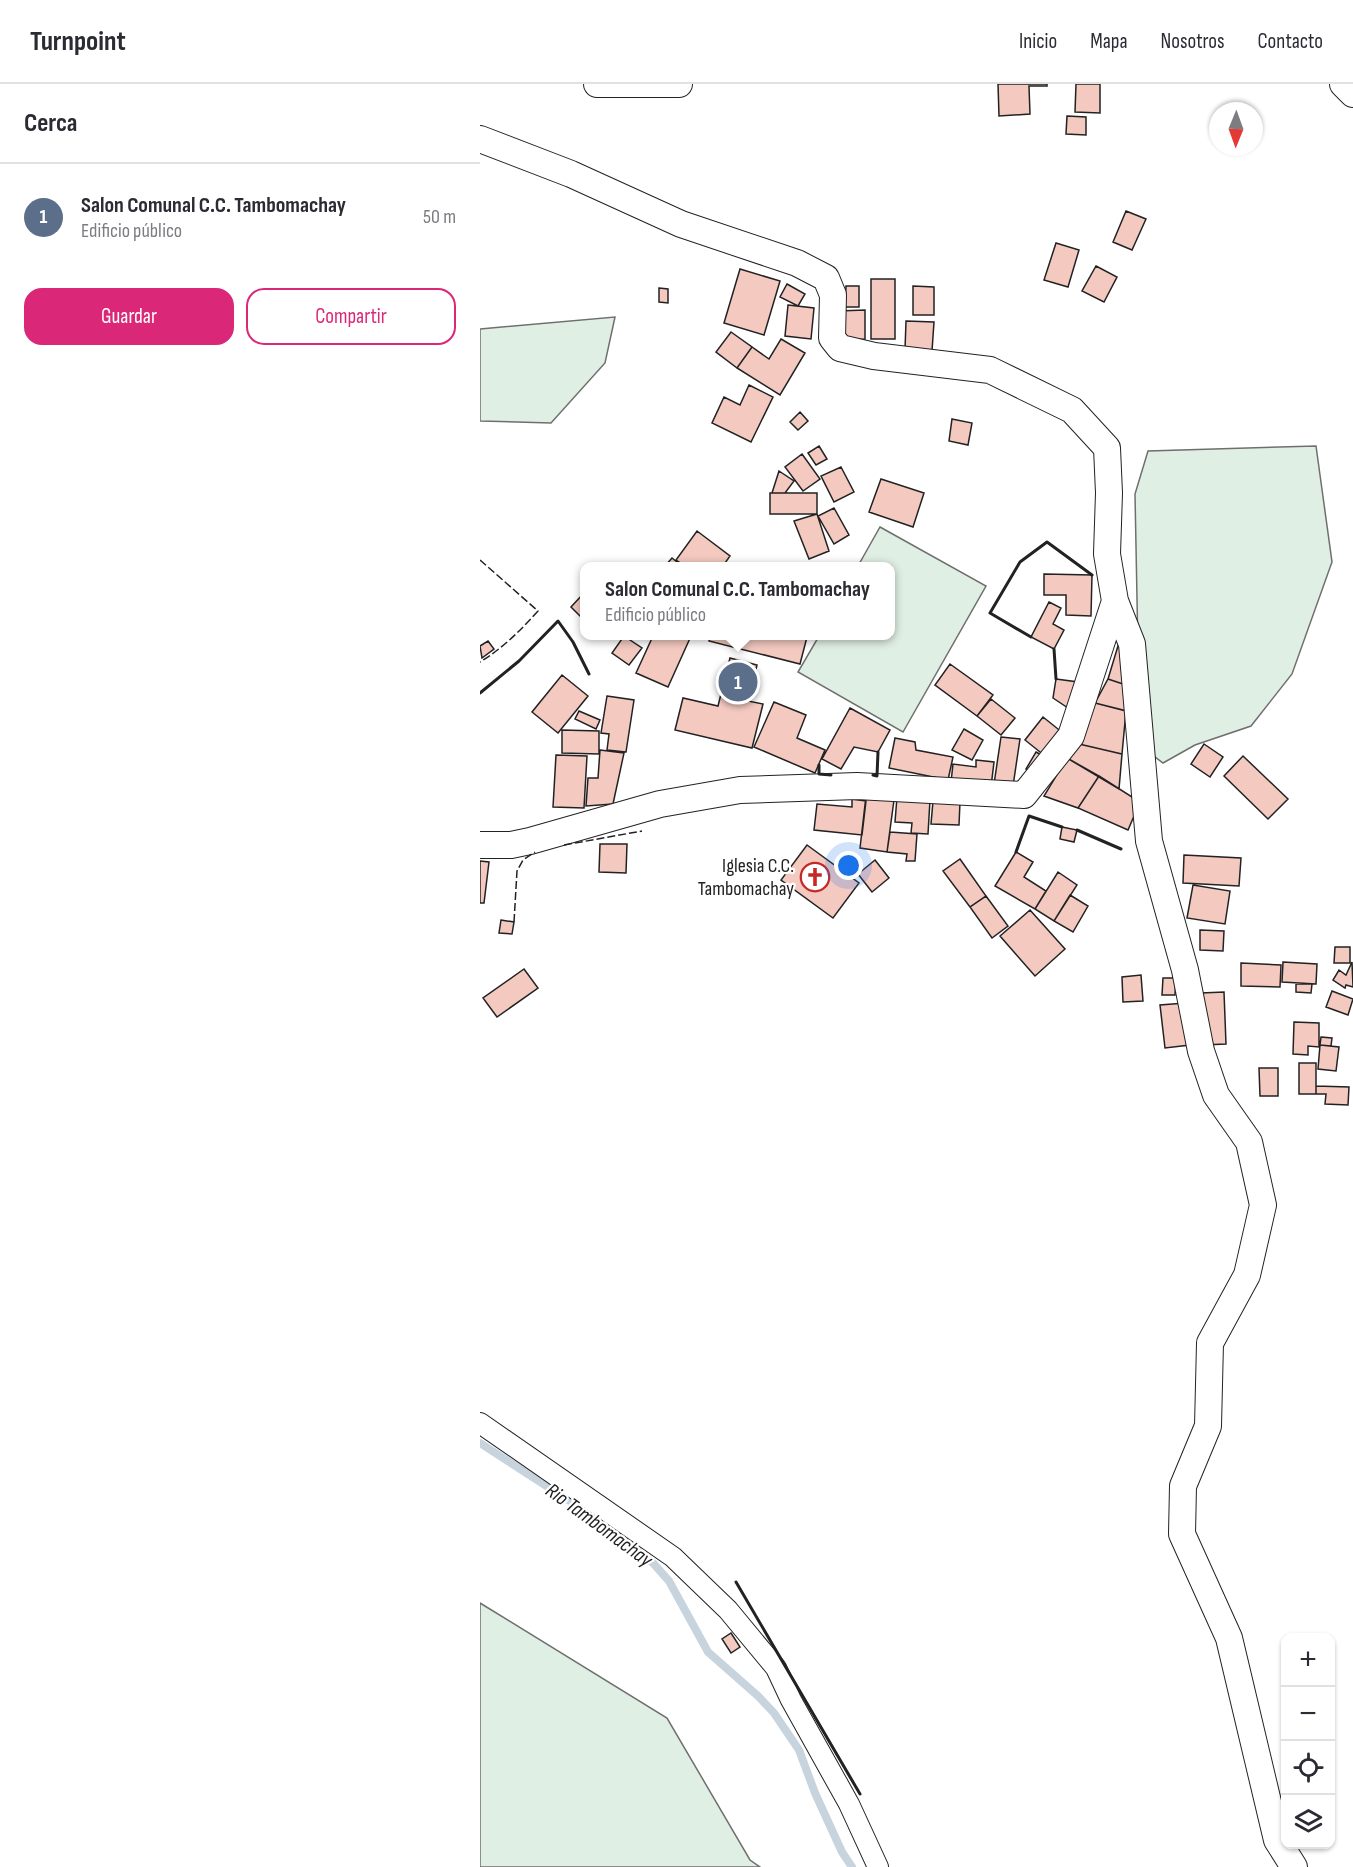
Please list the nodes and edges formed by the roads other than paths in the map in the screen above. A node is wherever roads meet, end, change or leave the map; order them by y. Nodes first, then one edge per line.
1 (597, 84) edge
2 (679, 84) edge
3 (1343, 84) edge
4 (1353, 94) edge
5 (480, 139) edge
6 (1115, 601) junction
7 (480, 845) edge
8 (480, 1423) edge
9 (878, 1867) edge
10 (1294, 1867) edge

1 - 2 street
3 - 4 street
5 - 6 street
6 - 7 street
6 - 10 street
8 - 9 street

